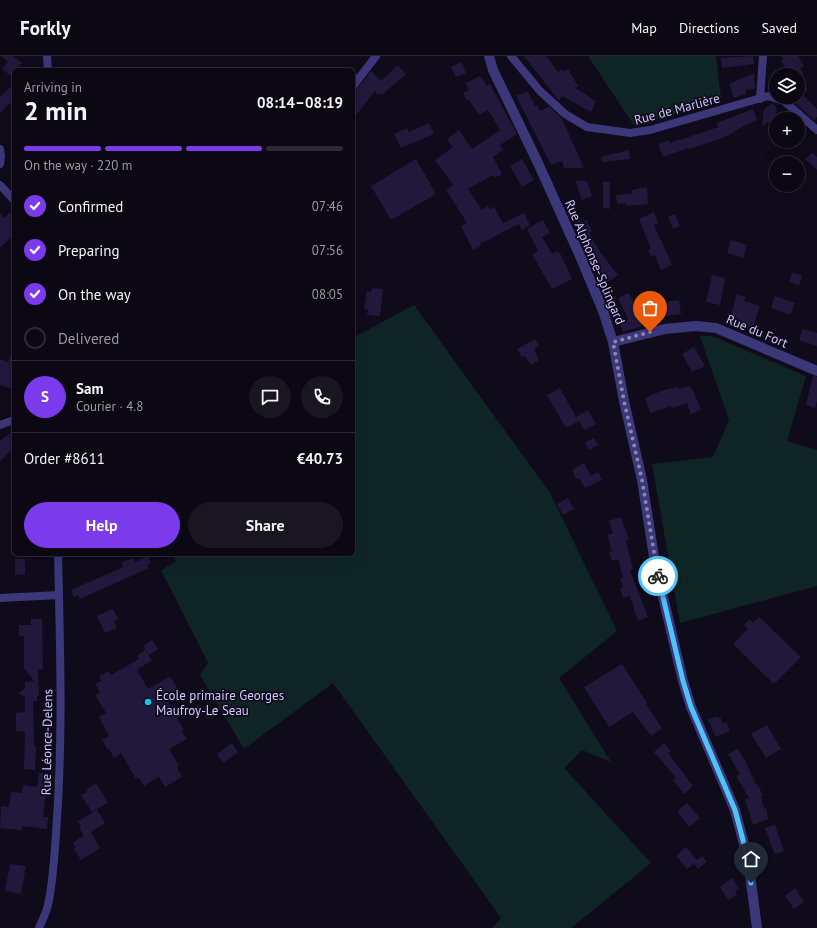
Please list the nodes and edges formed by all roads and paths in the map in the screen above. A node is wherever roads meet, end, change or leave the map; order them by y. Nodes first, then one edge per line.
1 (47, 56) edge
2 (376, 56) edge
3 (489, 56) edge
4 (511, 56) edge
5 (764, 56) edge
6 (48, 68) edge
7 (355, 83) edge
8 (760, 99) junction
9 (817, 130) edge
10 (0, 149) edge
11 (0, 164) edge
12 (0, 185) edge
13 (12, 198) edge
14 (613, 342) junction
15 (817, 371) edge
16 (12, 421) edge
17 (0, 425) edge
18 (58, 556) edge
19 (59, 595) junction
20 (0, 598) edge
21 (39, 928) edge
22 (757, 928) edge

1 - 6 street
2 - 7 street
3 - 14 street, Rue Alphonse-Splingard
4 - 8 street, Rue de Marlière
5 - 8 street
8 - 9 street, Rue de Marlière
10 - 11 street
12 - 13 street
14 - 15 street, Rue du Fort
14 - 22 street, Rue Alphonse-Splingard
16 - 17 street
18 - 19 street, Rue Léonce-Delens
19 - 20 street
19 - 21 street, Rue Léonce-Delens

